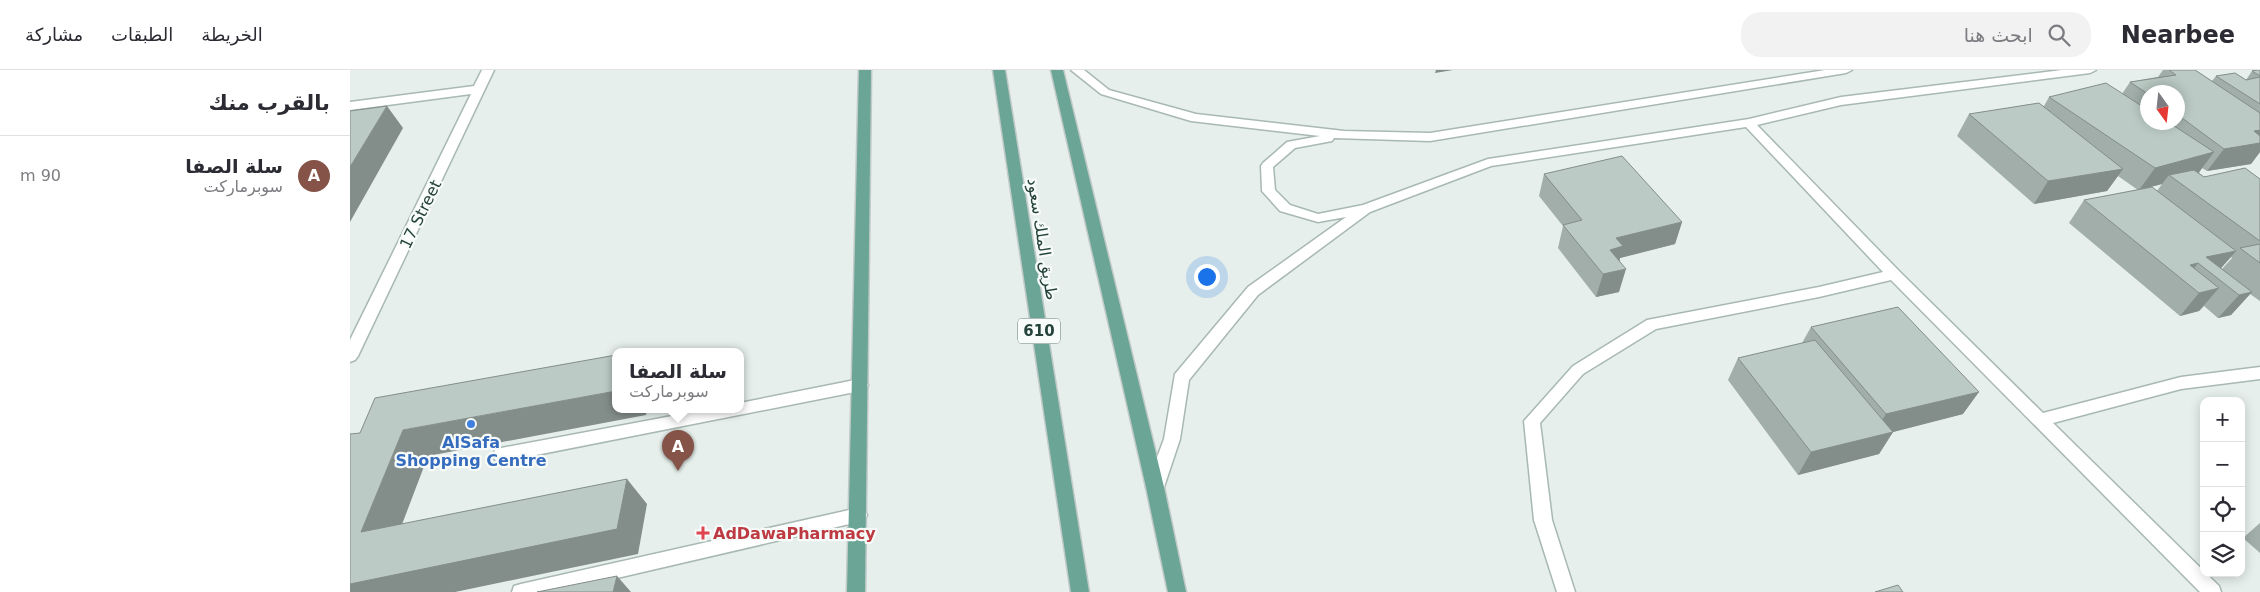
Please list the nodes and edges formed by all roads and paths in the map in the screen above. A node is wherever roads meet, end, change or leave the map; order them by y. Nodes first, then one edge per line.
1 (488, 70) edge
2 (865, 70) edge
3 (999, 70) edge
4 (1057, 70) edge
5 (1077, 70) edge
6 (1846, 70) edge
7 (2090, 70) edge
8 (479, 89) junction
9 (350, 106) edge
10 (1749, 123) junction
11 (1344, 135) junction
12 (1365, 209) junction
13 (1894, 274) junction
14 (350, 356) edge
15 (2260, 373) edge
16 (860, 385) junction
17 (744, 408) edge
18 (719, 413) edge
19 (2040, 420) junction
20 (500, 455) dead end
21 (1155, 487) junction
22 (858, 515) junction
23 (521, 592) edge
24 (856, 592) edge
25 (1080, 592) edge
26 (1177, 592) edge
27 (1566, 592) edge
28 (2212, 592) edge

1 - 8 street, 17 Street
2 - 16 main road
3 - 25 main road, طريق الملك سعود / 610
4 - 21 main road
5 - 11 street
6 - 11 street
7 - 10 street
8 - 9 street
8 - 14 street, 17 Street
10 - 12 street
10 - 13 street
11 - 12 street
12 - 21 street
13 - 19 street
13 - 27 street
15 - 19 street
16 - 17 street
16 - 22 main road
18 - 20 street
19 - 28 street
21 - 26 main road
22 - 23 street
22 - 24 main road

